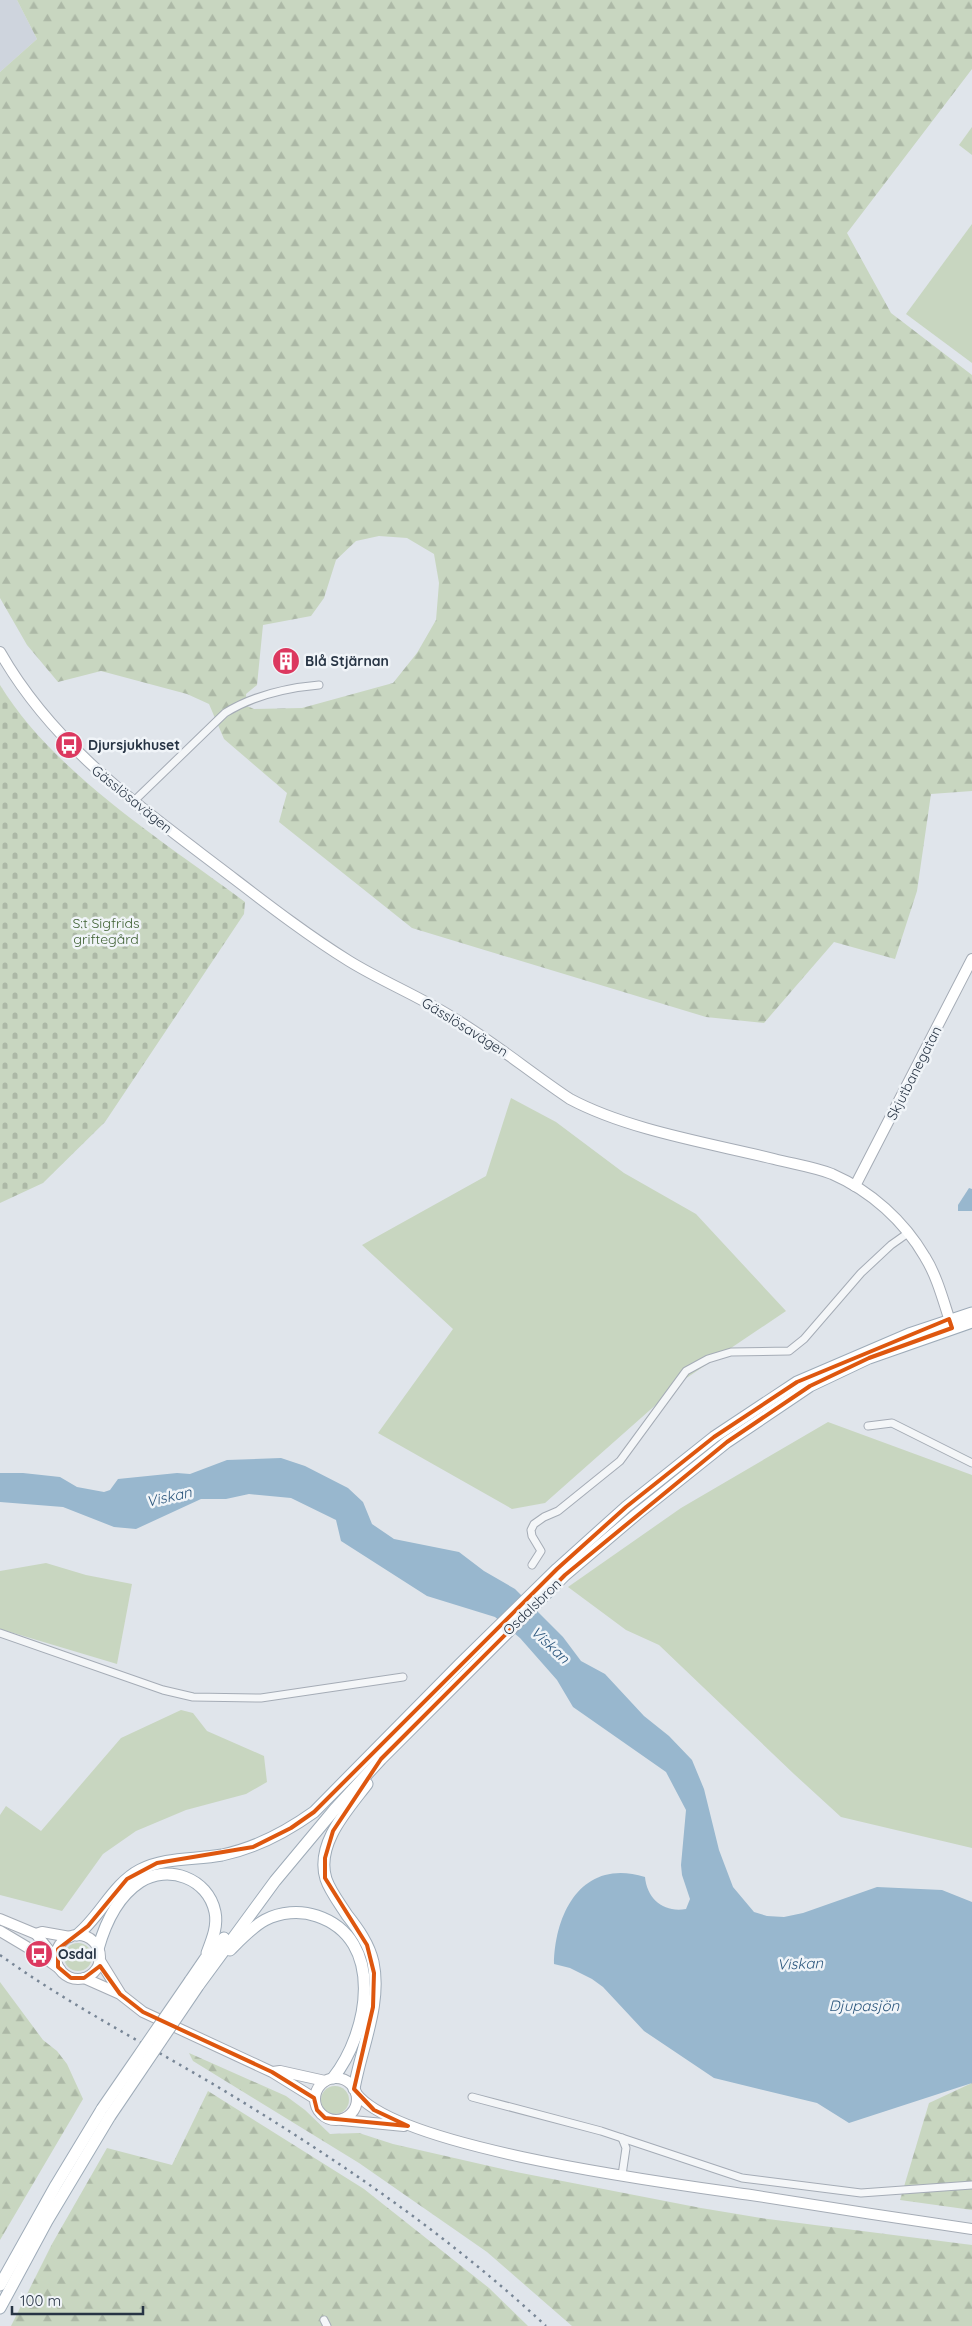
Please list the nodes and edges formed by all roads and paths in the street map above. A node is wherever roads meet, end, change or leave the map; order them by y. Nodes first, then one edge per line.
1 (0, 652) edge
2 (319, 685) dead end
3 (134, 801) junction
4 (972, 959) edge
5 (855, 1186) junction
6 (908, 1233) junction
7 (972, 1313) edge
8 (972, 1322) edge
9 (951, 1324) junction
10 (868, 1426) dead end
11 (972, 1463) edge
12 (532, 1565) dead end
13 (0, 1633) edge
14 (403, 1678) dead end
15 (377, 1756) junction
16 (0, 1919) edge
17 (0, 1930) edge
18 (73, 1936) junction
19 (38, 1938) junction
20 (98, 1954) junction
21 (56, 1959) junction
22 (205, 1959) junction
23 (60, 1970) junction
24 (84, 1978) junction
25 (198, 1981) junction
26 (120, 1994) junction
27 (272, 2072) junction
28 (329, 2080) junction
29 (355, 2091) junction
30 (472, 2097) dead end
31 (314, 2098) junction
32 (106, 2113) junction
33 (342, 2120) junction
34 (408, 2126) junction
35 (622, 2138) junction
36 (622, 2175) junction
37 (972, 2185) edge
38 (972, 2229) edge
39 (0, 2285) edge
40 (0, 2308) edge

1 - 3 main road, Gässlösavägen
2 - 3 street
3 - 5 main road, Gässlösavägen
4 - 5 main road, Skjutbanegatan
5 - 6 main road, Gässlösavägen
6 - 9 main road, Gässlösavägen
6 - 12 street
7 - 9 main road
8 - 9 main road
9 - 15 main road, Osdalsbron
10 - 11 street
13 - 14 street
15 - 18 main road
15 - 22 main road
15 - 25 main road
15 - 29 main road
16 - 19 main road
17 - 23 main road
18 - 19 main road
18 - 20 main road
18 - 21 main road
19 - 21 main road
20 - 22 main road
20 - 24 main road
20 - 26 main road
21 - 23 main road
22 - 25 main road
23 - 24 main road
24 - 26 main road
25 - 28 main road
25 - 32 main road, bridge
26 - 27 main road
27 - 28 main road
27 - 31 main road
28 - 29 main road
28 - 31 main road
29 - 33 main road
29 - 34 main road
30 - 35 street
31 - 33 main road
32 - 39 main road
32 - 40 main road
33 - 34 main road
34 - 36 main road
35 - 36 street
35 - 37 street
36 - 38 main road

